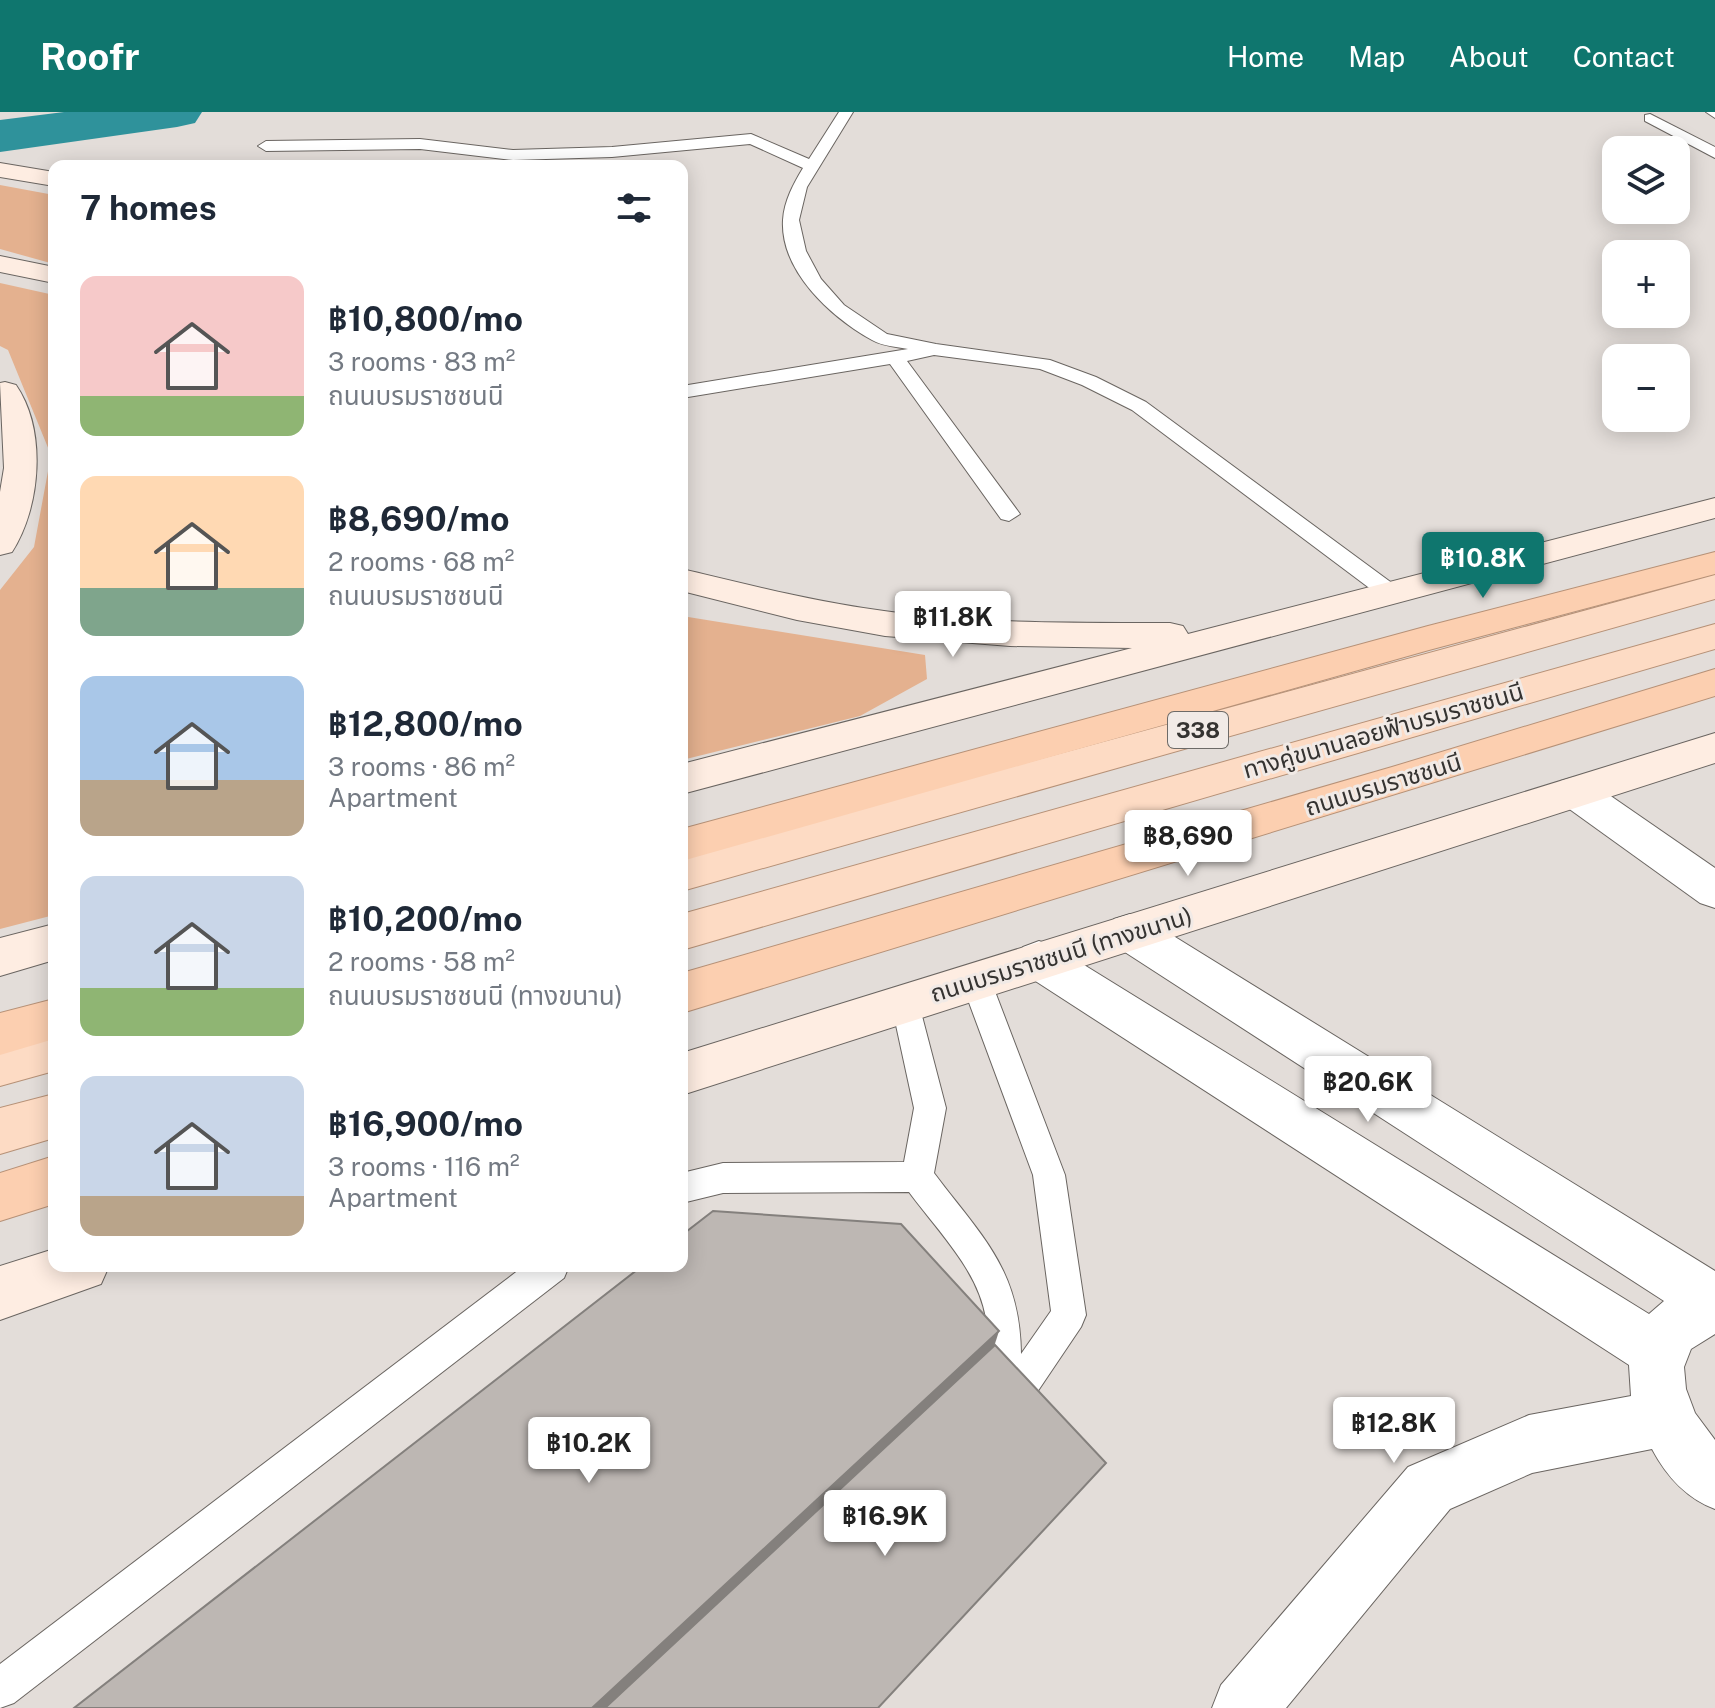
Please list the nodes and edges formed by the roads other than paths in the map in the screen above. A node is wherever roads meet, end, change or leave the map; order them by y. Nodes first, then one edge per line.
1 (846, 112) edge
2 (1650, 118) dead end
3 (266, 146) dead end
4 (1715, 153) edge
5 (509, 160) edge
6 (526, 160) edge
7 (812, 166) junction
8 (0, 170) edge
9 (48, 178) edge
10 (0, 264) edge
11 (48, 274) edge
12 (936, 350) junction
13 (896, 359) junction
14 (2, 387) edge
15 (688, 391) edge
16 (0, 451) edge
17 (1715, 508) edge
18 (1009, 514) dead end
19 (0, 544) edge
20 (1715, 563) edge
21 (688, 582) edge
22 (1715, 587) edge
23 (1392, 594) junction
24 (1237, 634) junction
25 (1715, 636) edge
26 (1715, 682) edge
27 (1715, 748) edge
28 (688, 777) edge
29 (1575, 792) junction
30 (688, 843) edge
31 (688, 872) edge
32 (1715, 891) edge
33 (688, 930) edge
34 (1130, 932) junction
35 (48, 944) edge
36 (0, 957) edge
37 (1039, 960) junction
38 (976, 981) junction
39 (688, 991) edge
40 (906, 1002) junction
41 (48, 1021) edge
42 (0, 1034) edge
43 (48, 1052) edge
44 (0, 1065) edge
45 (688, 1072) edge
46 (48, 1118) edge
47 (0, 1131) edge
48 (917, 1177) junction
49 (48, 1182) edge
50 (688, 1187) edge
51 (0, 1197) edge
52 (64, 1272) edge
53 (544, 1272) edge
54 (0, 1293) edge
55 (1715, 1304) edge
56 (1658, 1351) junction
57 (1666, 1418) junction
58 (1715, 1480) edge
59 (0, 1689) edge
60 (1244, 1708) edge

1 - 7 lane
2 - 4 lane
3 - 5 lane
6 - 7 lane
7 - 12 lane
8 - 9 main road
10 - 11 main road
12 - 13 lane
12 - 23 lane
13 - 15 lane
13 - 18 lane
14 - 16 main road
14 - 19 main road
17 - 23 main road
20 - 30 highway, 338
21 - 24 main road
22 - 31 main road, ทางคู่ขนานลอยฟ้าบรมราชชนนี / 338
23 - 24 main road
24 - 28 main road
25 - 33 main road, ทางคู่ขนานลอยฟ้าบรมราชชนนี / 338
26 - 39 highway, ถนนบรมราชชนนี
27 - 29 main road, ถนนบรมราชชนนี (ทางขนาน)
29 - 32 street
29 - 34 main road, ถนนบรมราชชนนี (ทางขนาน)
34 - 37 main road, ถนนบรมราชชนนี (ทางขนาน)
34 - 55 street
35 - 36 main road
37 - 38 main road, ถนนบรมราชชนนี (ทางขนาน)
37 - 56 street
38 - 40 main road, ถนนบรมราชชนนี (ทางขนาน)
38 - 48 lane
40 - 45 main road, ถนนบรมราชชนนี (ทางขนาน)
40 - 48 lane
41 - 42 highway
43 - 44 main road
46 - 47 main road
48 - 50 lane
49 - 51 highway
52 - 54 main road
53 - 59 lane
55 - 56 street
56 - 57 street
57 - 58 street
57 - 60 street

